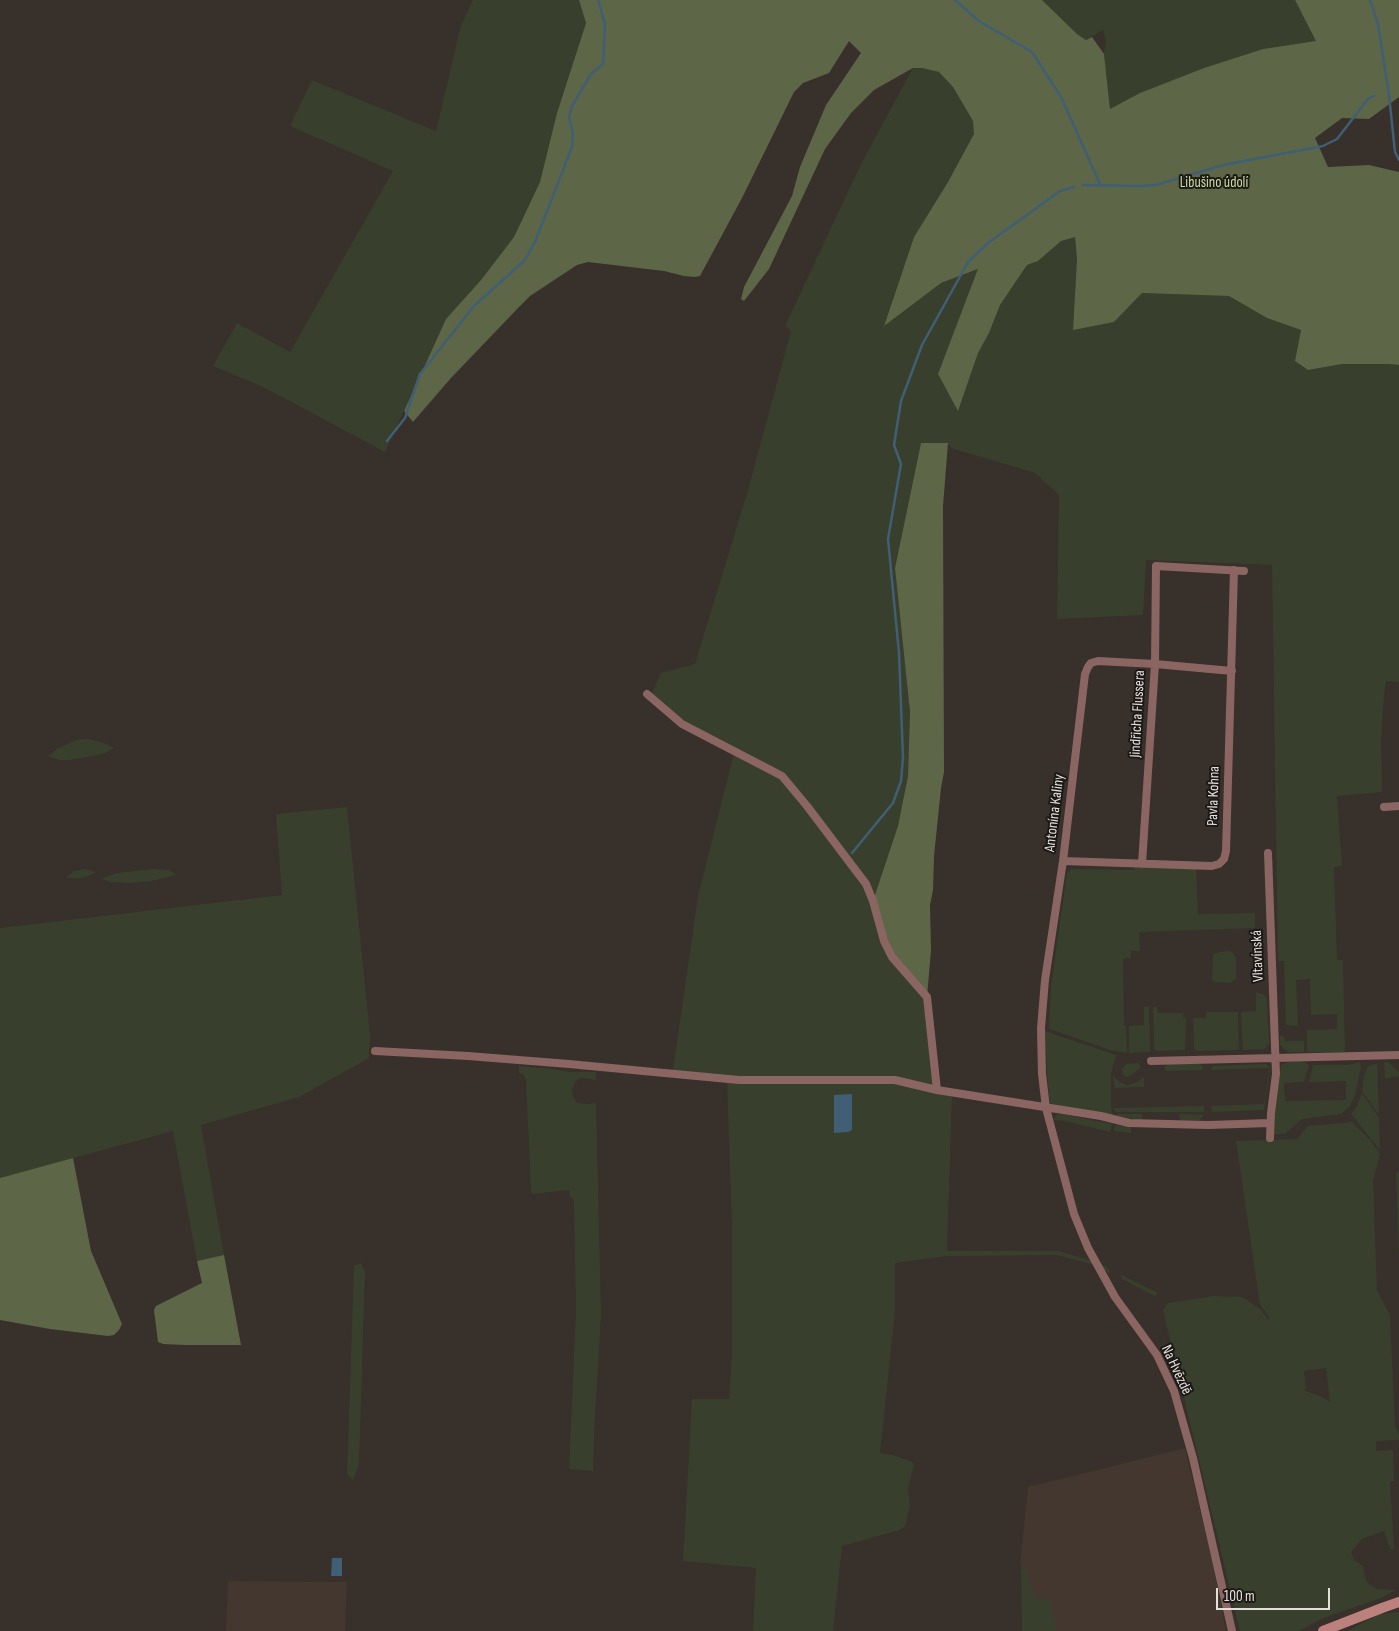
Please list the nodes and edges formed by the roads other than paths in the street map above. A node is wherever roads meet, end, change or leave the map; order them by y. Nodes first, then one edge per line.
1 (1234, 570) junction
2 (1244, 571) dead end
3 (1154, 664) junction
4 (1232, 671) junction
5 (647, 694) dead end
6 (1399, 806) edge
7 (1384, 807) dead end
8 (1268, 853) dead end
9 (1063, 861) junction
10 (1142, 864) junction
11 (375, 1051) dead end
12 (1399, 1056) edge
13 (1275, 1058) junction
14 (1152, 1061) dead end
15 (936, 1090) junction
16 (1046, 1108) junction
17 (1270, 1123) junction
18 (1270, 1138) dead end
19 (1399, 1602) edge
20 (1232, 1631) edge
21 (1324, 1631) edge

1 - 2 street, Jindřicha Flussera
1 - 3 street, Jindřicha Flussera
1 - 4 street, Pavla Kohna
3 - 4 street, Antonína Kaliny
3 - 9 street, Antonína Kaliny
3 - 10 street, Jindřicha Flussera
4 - 10 street, Pavla Kohna
5 - 15 street
6 - 7 street
8 - 13 street, Vltavínská
9 - 10 street, Pavla Kohna
9 - 16 street, Antonína Kaliny
11 - 15 street
12 - 13 street
13 - 14 street
13 - 17 street, Vltavínská
15 - 16 street
16 - 17 street
16 - 20 street, Na Hvězdě
17 - 18 street, Vltavínská
19 - 21 street

